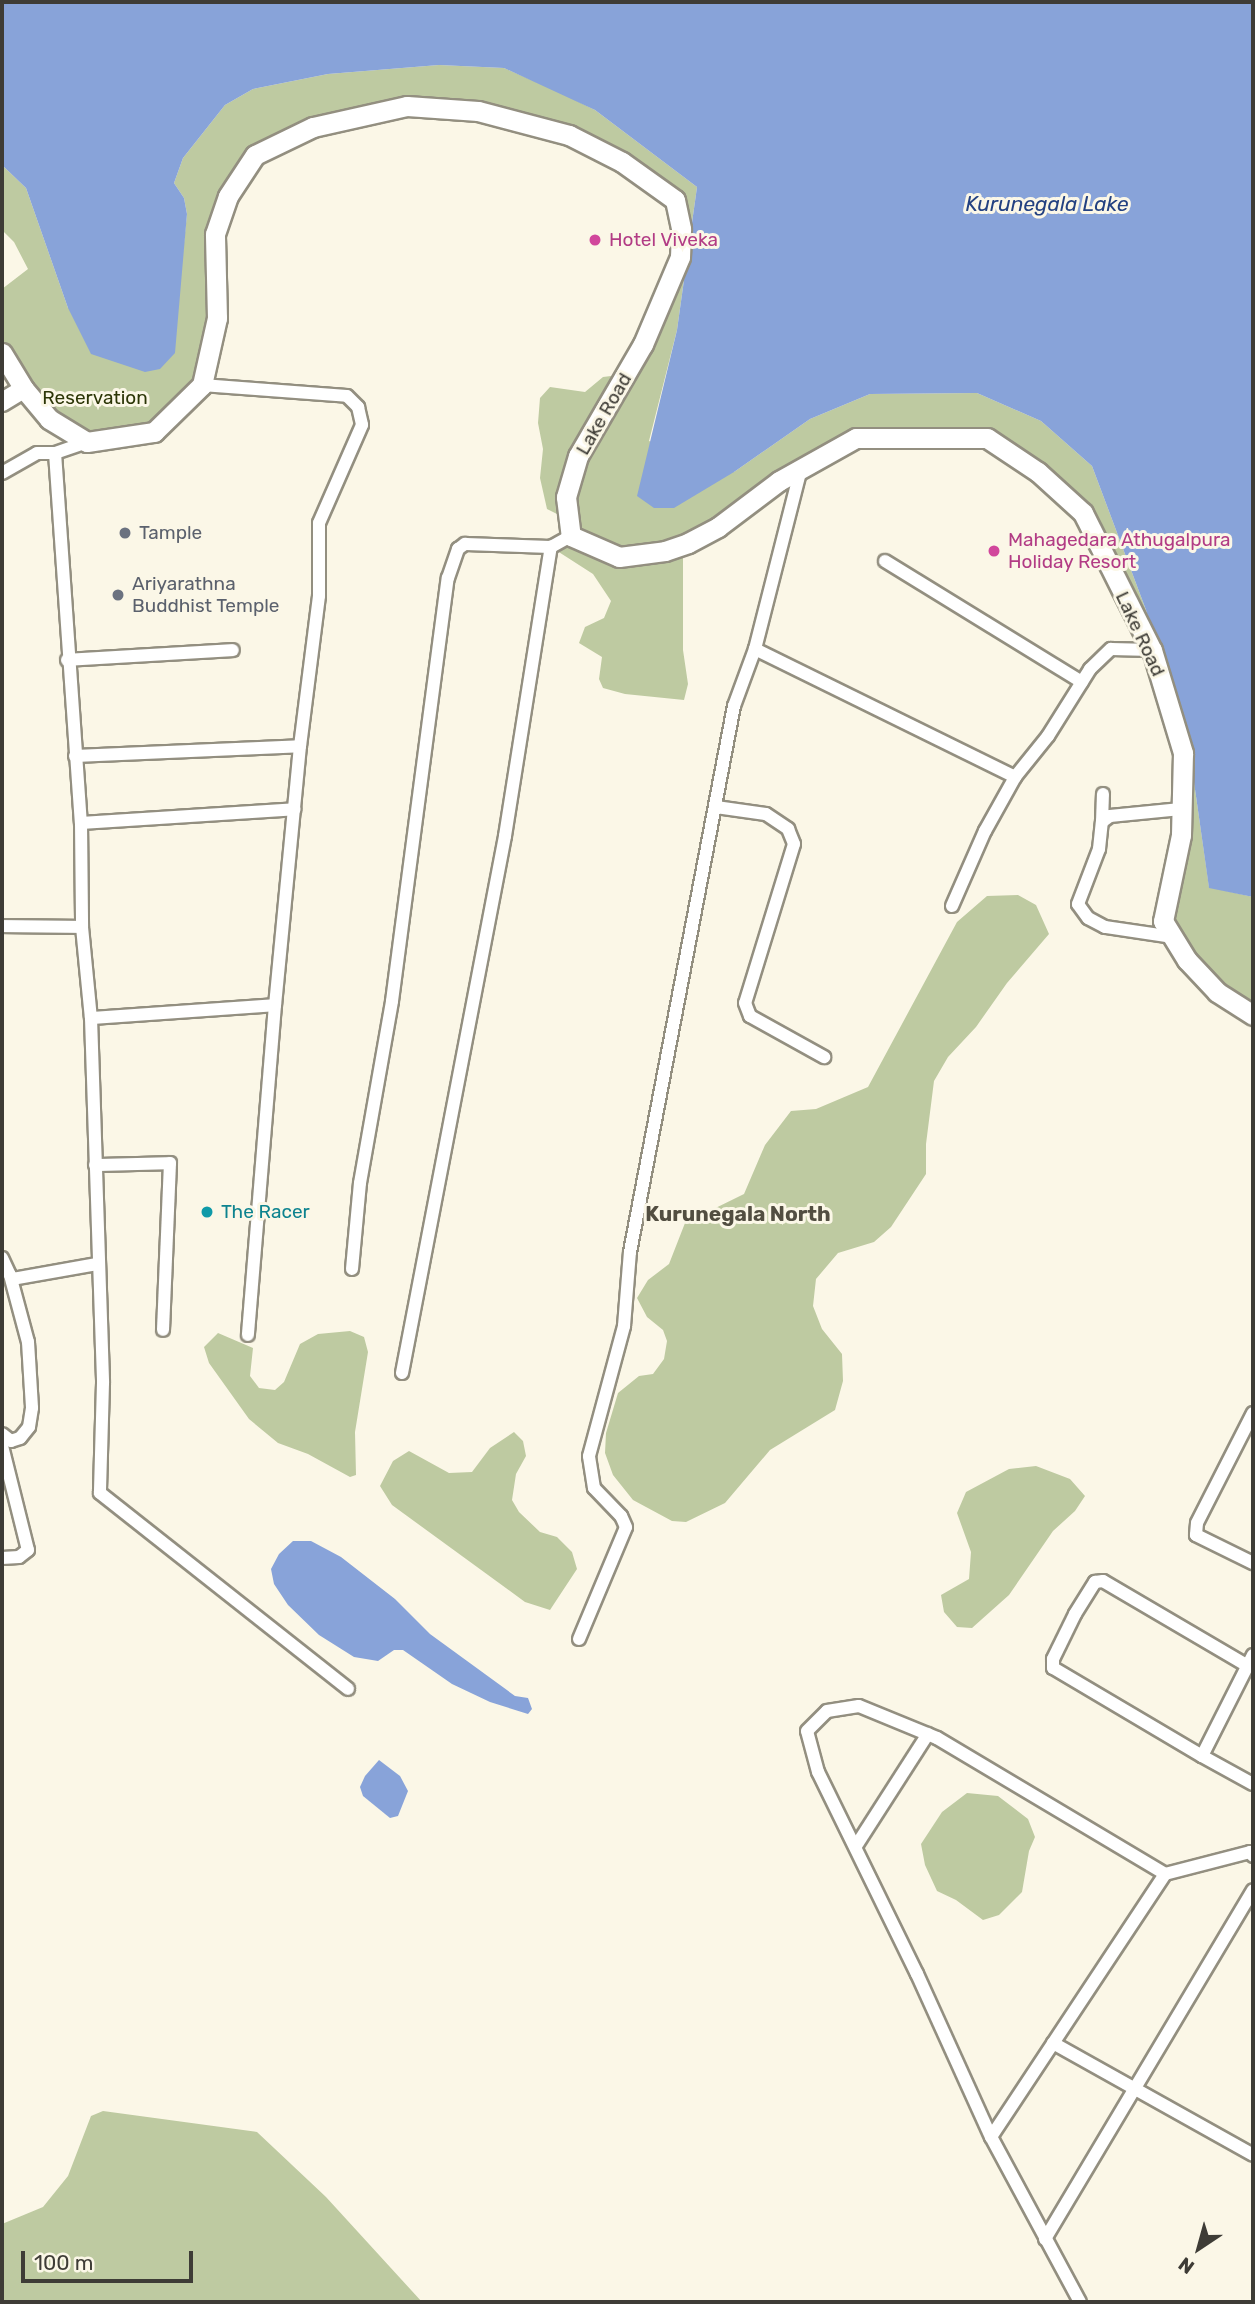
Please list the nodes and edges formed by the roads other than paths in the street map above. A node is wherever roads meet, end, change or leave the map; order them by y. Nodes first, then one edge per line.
1 (2, 352) edge
2 (202, 385) junction
3 (24, 389) junction
4 (2, 402) edge
5 (87, 442) junction
6 (55, 453) junction
7 (801, 468) junction
8 (2, 472) edge
9 (571, 536) junction
10 (551, 547) junction
11 (885, 561) dead end
12 (755, 649) junction
13 (233, 650) dead end
14 (1152, 650) junction
15 (67, 660) junction
16 (1082, 682) junction
17 (300, 746) junction
18 (75, 756) junction
19 (1015, 777) junction
20 (1103, 794) dead end
21 (716, 807) junction
22 (295, 809) junction
23 (1181, 809) junction
24 (81, 822) junction
25 (1102, 822) junction
26 (952, 905) dead end
27 (2, 926) edge
28 (82, 927) junction
29 (1172, 937) junction
30 (275, 1005) junction
31 (1253, 1015) edge
32 (91, 1018) junction
33 (824, 1058) dead end
34 (95, 1166) junction
35 (2, 1258) edge
36 (97, 1264) junction
37 (352, 1269) dead end
38 (12, 1279) junction
39 (163, 1330) dead end
40 (248, 1335) dead end
41 (402, 1373) dead end
42 (1253, 1413) edge
43 (2, 1434) edge
44 (2, 1446) edge
45 (2, 1558) edge
46 (1253, 1563) edge
47 (579, 1639) dead end
48 (1251, 1660) edge
49 (348, 1689) dead end
50 (928, 1734) junction
51 (1202, 1756) junction
52 (1253, 1784) edge
53 (856, 1846) junction
54 (1252, 1851) edge
55 (1166, 1874) junction
56 (1253, 1889) edge
57 (1053, 2043) junction
58 (1134, 2088) junction
59 (991, 2137) junction
60 (1253, 2155) edge
61 (1045, 2239) junction
62 (1080, 2302) edge

1 - 3 main road
2 - 5 main road
2 - 9 main road, Lake Road
2 - 17 street
3 - 4 street
3 - 5 main road
5 - 6 street
6 - 8 street
6 - 15 street
7 - 9 main road, Lake Road
7 - 12 street
7 - 14 main road, Lake Road
9 - 10 street
10 - 37 street
10 - 41 street
11 - 16 street
12 - 19 street
12 - 21 street
13 - 15 street
14 - 16 street
14 - 23 main road, Lake Road
15 - 18 street
16 - 19 street
17 - 18 street
17 - 22 street
18 - 24 street
19 - 26 street
20 - 25 street
21 - 33 street
21 - 47 street
22 - 24 street
22 - 30 street
23 - 25 street
23 - 29 main road, Lake Road
24 - 28 street
25 - 29 street
27 - 28 street
28 - 32 street
29 - 31 main road, Lake Road
30 - 32 street
30 - 40 street
32 - 34 street
34 - 36 street
34 - 39 street
35 - 38 street
36 - 38 street
36 - 49 street
38 - 43 street
42 - 46 street
44 - 45 street
48 - 51 street
48 - 51 street
50 - 53 street
50 - 53 street
50 - 55 street
51 - 52 street
53 - 59 street
54 - 55 street
55 - 57 street
56 - 58 street
57 - 58 street
57 - 59 street
58 - 60 street
58 - 61 street
59 - 61 street
61 - 62 street

